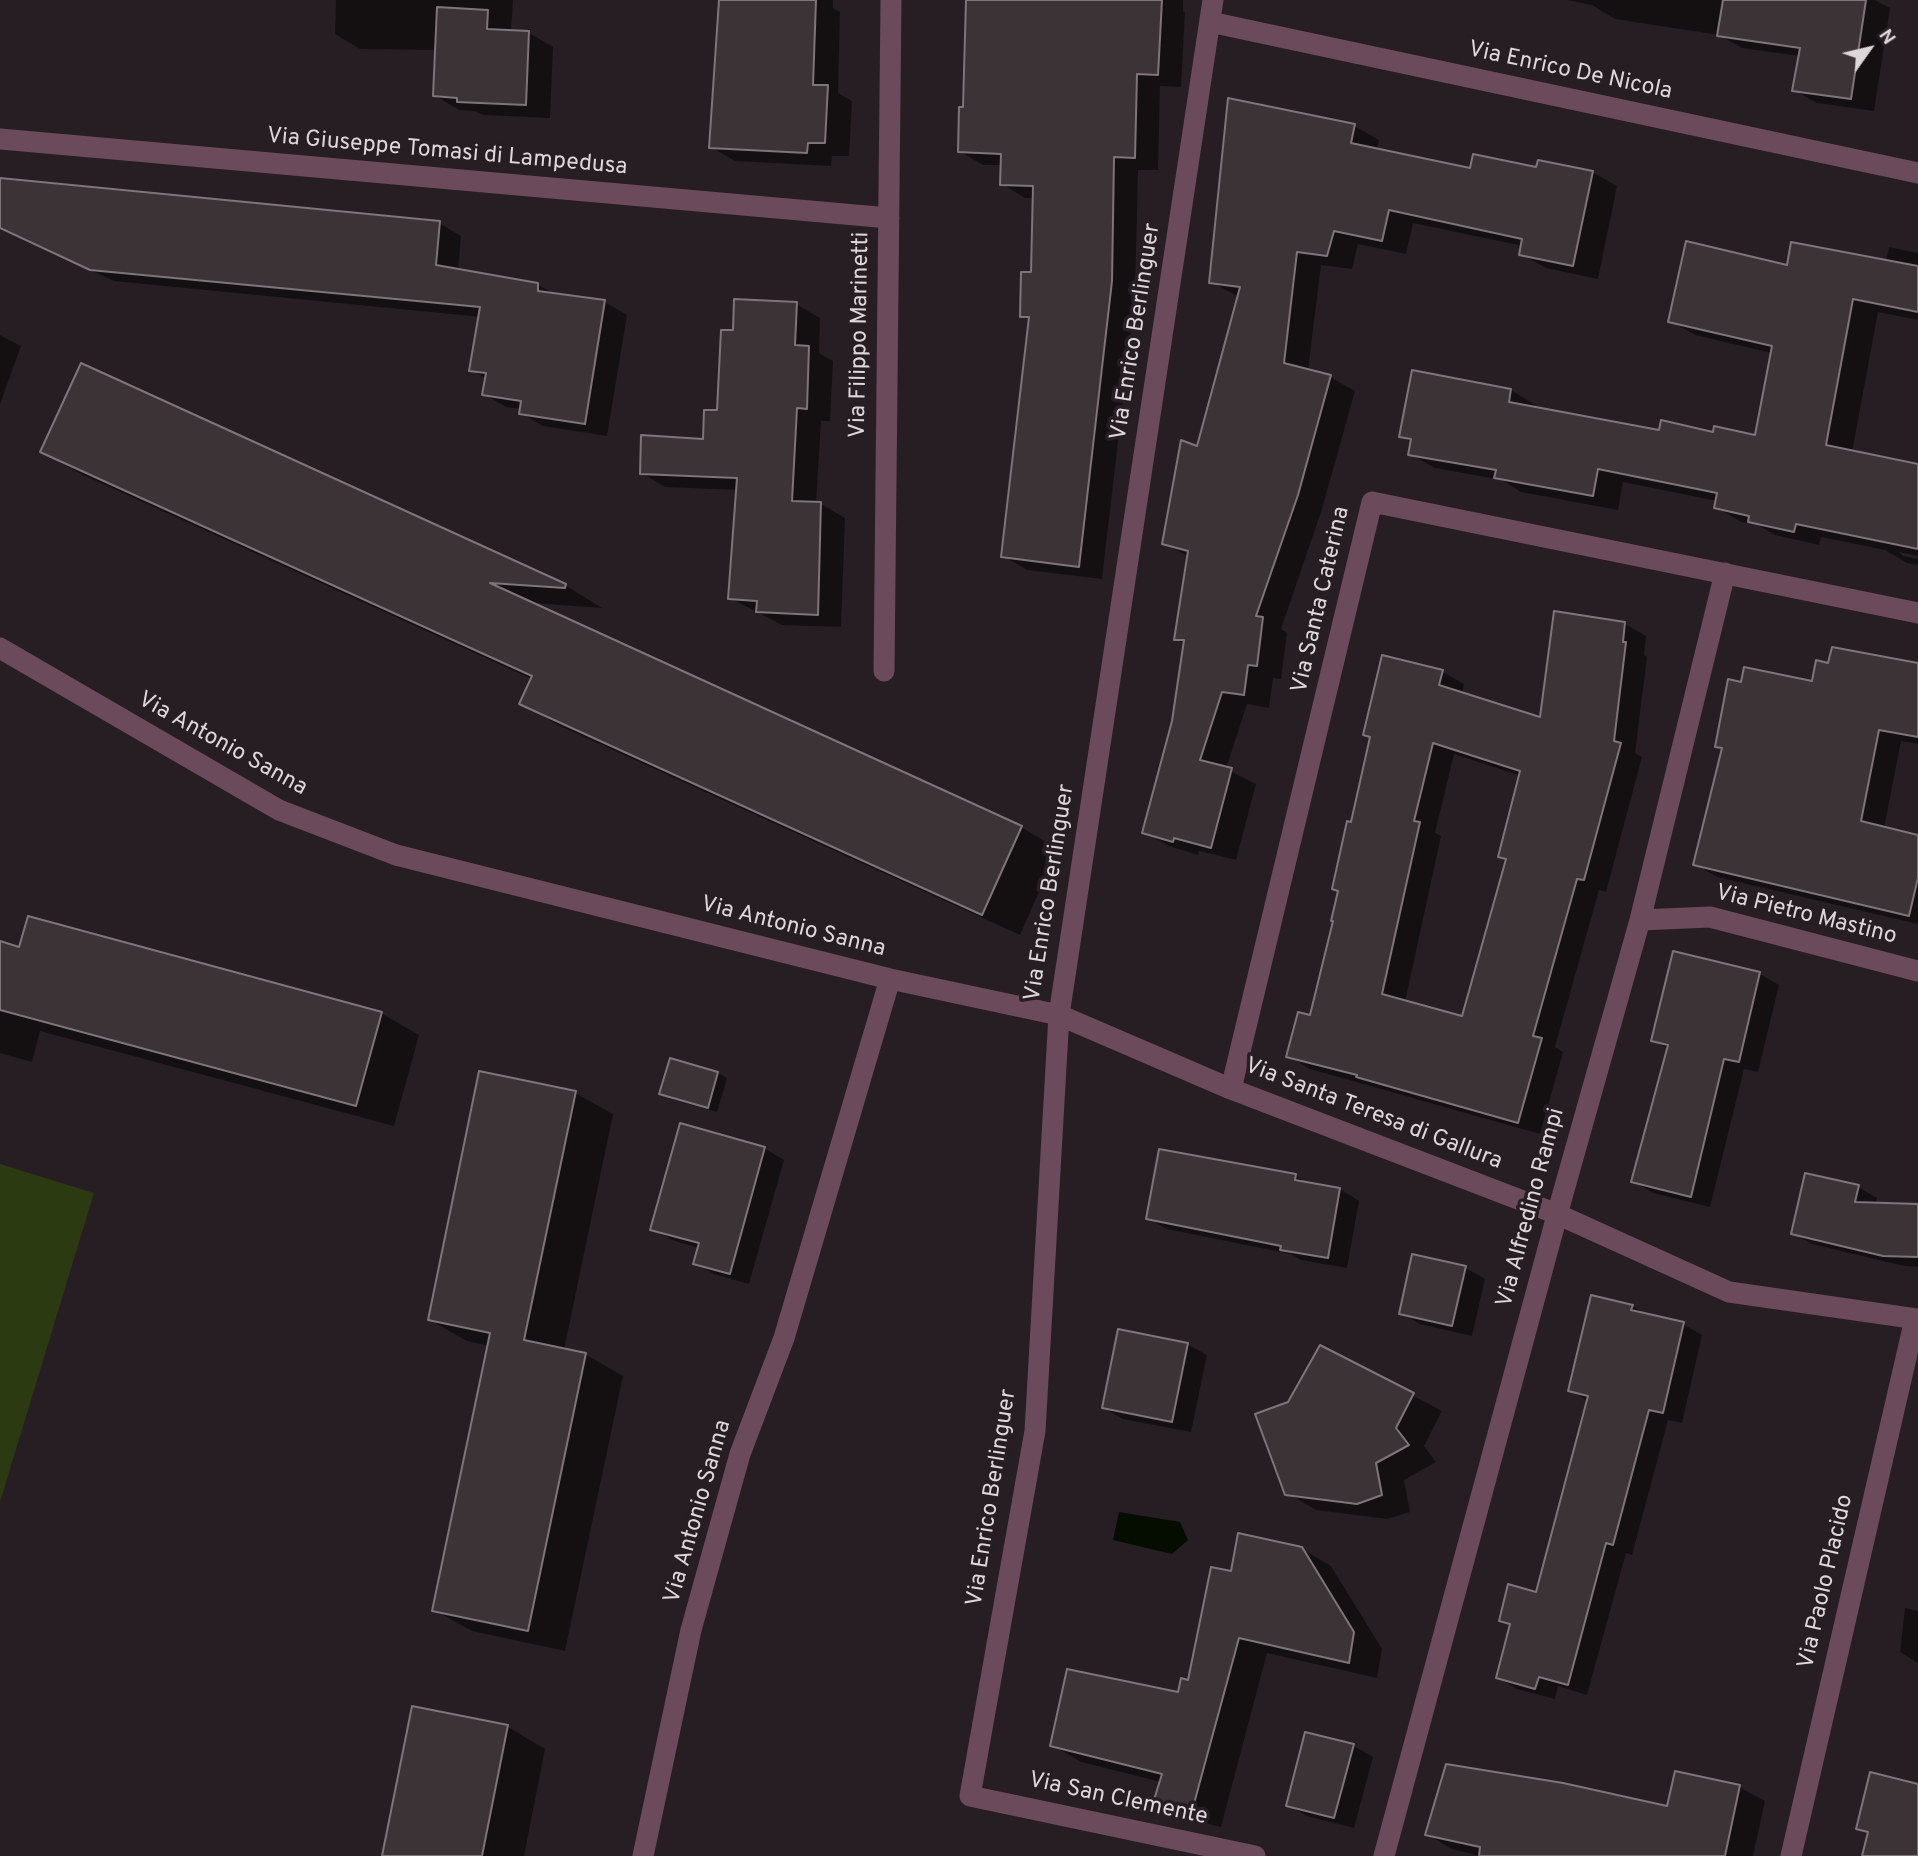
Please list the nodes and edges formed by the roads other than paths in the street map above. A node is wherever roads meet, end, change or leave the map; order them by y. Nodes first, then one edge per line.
1 (891, 0) edge
2 (1213, 0) edge
3 (1210, 22) junction
4 (0, 139) edge
5 (1918, 173) edge
6 (889, 218) junction
7 (1725, 573) junction
8 (1918, 613) edge
9 (0, 648) edge
10 (884, 671) dead end
11 (1640, 920) junction
12 (1918, 971) edge
13 (890, 979) junction
14 (1059, 1015) junction
15 (1231, 1089) junction
16 (1557, 1214) junction
17 (1917, 1319) edge
18 (970, 1796) joint
19 (643, 1856) edge
20 (1255, 1856) edge
21 (1384, 1856) edge
22 (1791, 1856) edge

1 - 6 street, Via Filippo Marinetti
2 - 3 street, Via Enrico Berlinguer
3 - 5 street, Via Enrico De Nicola
3 - 14 street, Via Enrico Berlinguer
4 - 6 street, Via Giuseppe Tomasi di Lampedusa
6 - 10 street, Via Filippo Marinetti
7 - 8 street, Via Santa Caterina
7 - 11 street, Via Alfredino Rampi
7 - 15 street, Via Santa Caterina
9 - 13 street, Via Antonio Sanna
11 - 12 street, Via Pietro Mastino
11 - 16 street, Via Alfredino Rampi
13 - 14 street, Via Santa Teresa di Gallura
13 - 19 street, Via Antonio Sanna
14 - 15 street, Via Santa Teresa di Gallura
14 - 18 street, Via Enrico Berlinguer
15 - 16 street, Via Santa Teresa di Gallura
16 - 17 street, Via Santa Teresa di Gallura
16 - 21 street, Via Alfredino Rampi
17 - 22 street, Via Paolo Placido
18 - 20 street, Via San Clemente

